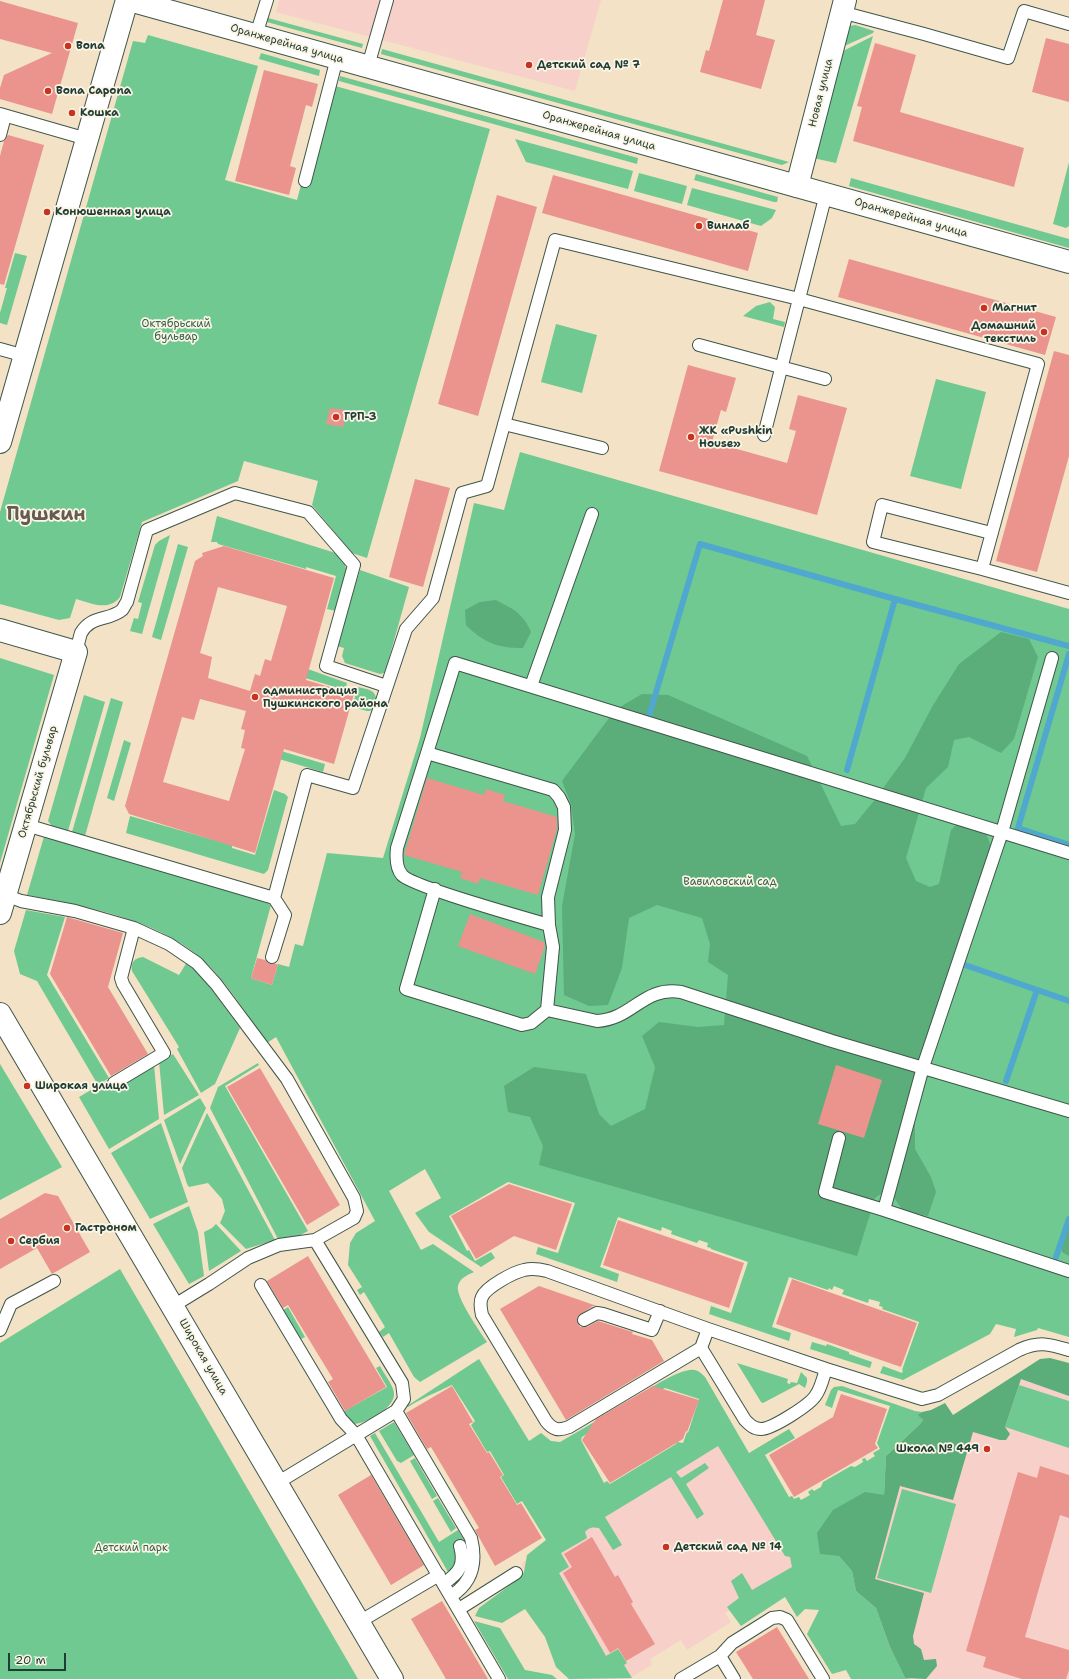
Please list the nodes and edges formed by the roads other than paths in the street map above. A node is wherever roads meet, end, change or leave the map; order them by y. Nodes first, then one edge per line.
1 (128, 0) edge
2 (266, 0) edge
3 (387, 0) edge
4 (1026, 5) edge
5 (843, 6) edge
6 (1069, 24) edge
7 (256, 35) junction
8 (337, 58) junction
9 (368, 66) junction
10 (3, 115) edge
11 (0, 134) edge
12 (87, 139) junction
13 (305, 181) dead end
14 (797, 186) junction
15 (826, 194) junction
16 (1069, 262) edge
17 (798, 299) junction
18 (699, 345) dead end
19 (0, 348) edge
20 (25, 356) junction
21 (781, 367) junction
22 (825, 379) dead end
23 (504, 424) junction
24 (764, 435) dead end
25 (0, 442) edge
26 (602, 448) dead end
27 (592, 514) dead end
28 (991, 533) junction
29 (982, 569) junction
30 (1069, 593) edge
31 (0, 630) edge
32 (76, 652) junction
33 (1052, 658) dead end
34 (386, 686) junction
35 (531, 686) junction
36 (427, 753) junction
37 (26, 825) junction
38 (1002, 832) junction
39 (1069, 853) edge
40 (435, 889) junction
41 (274, 898) junction
42 (2, 904) edge
43 (549, 925) junction
44 (134, 928) junction
45 (272, 957) dead end
46 (547, 1010) junction
47 (0, 1014) edge
48 (923, 1067) junction
49 (114, 1083) dead end
50 (1069, 1111) edge
51 (839, 1138) dead end
52 (884, 1210) junction
53 (315, 1240) junction
54 (1069, 1272) edge
55 (54, 1281) dead end
56 (262, 1285) dead end
57 (173, 1306) junction
58 (660, 1311) junction
59 (584, 1320) dead end
60 (708, 1329) junction
61 (0, 1330) edge
62 (702, 1348) junction
63 (1069, 1350) edge
64 (826, 1369) junction
65 (396, 1411) junction
66 (356, 1435) junction
67 (277, 1483) junction
68 (460, 1546) dead end
69 (516, 1573) dead end
70 (441, 1579) junction
71 (451, 1596) junction
72 (459, 1609) junction
73 (359, 1622) junction
74 (720, 1656) junction
75 (392, 1679) edge
76 (499, 1679) edge
77 (681, 1679) edge
78 (734, 1679) edge
79 (823, 1679) edge

1 - 7 street, Оранжерейная улица
1 - 12 street
2 - 7 lane
3 - 9 lane
4 - 5 lane
4 - 6 lane
5 - 14 street, Новая улица
7 - 8 street, Оранжерейная улица
8 - 9 street, Оранжерейная улица
8 - 13 lane
9 - 14 street, Оранжерейная улица
10 - 11 lane
10 - 12 lane
12 - 20 street
14 - 15 street, Оранжерейная улица
15 - 16 street, Оранжерейная улица
15 - 17 lane
17 - 21 lane
17 - 23 lane
17 - 28 lane
18 - 21 lane
19 - 20 lane
20 - 25 street
21 - 22 lane
21 - 24 lane
23 - 26 lane
23 - 34 lane
27 - 35 lane
28 - 29 lane
28 - 29 lane
29 - 30 lane
31 - 32 street
32 - 34 lane
32 - 37 street, Октябрьский бульвар
33 - 38 lane
34 - 41 lane
35 - 36 lane
35 - 38 lane
36 - 40 lane
36 - 43 lane
37 - 41 lane
37 - 42 street, Октябрьский бульвар
38 - 39 lane
38 - 48 lane
40 - 43 lane
40 - 46 lane
41 - 45 lane
42 - 44 lane
43 - 46 lane
44 - 49 lane
44 - 53 lane
46 - 48 lane
47 - 57 street, Широкая улица
48 - 50 lane
48 - 52 lane
51 - 52 lane
52 - 54 lane
53 - 57 lane
53 - 65 lane
55 - 61 lane
56 - 66 lane
57 - 67 street, Широкая улица
58 - 59 lane
58 - 60 lane
58 - 62 lane
60 - 62 lane
60 - 64 lane
62 - 64 lane
63 - 64 lane
65 - 66 lane
65 - 71 lane
66 - 67 lane
66 - 70 lane
67 - 73 street, Широкая улица
68 - 70 lane
69 - 72 lane
70 - 71 lane
70 - 73 lane
71 - 72 lane
72 - 76 lane
73 - 75 street, Широкая улица
74 - 77 lane
74 - 78 lane
74 - 79 lane

